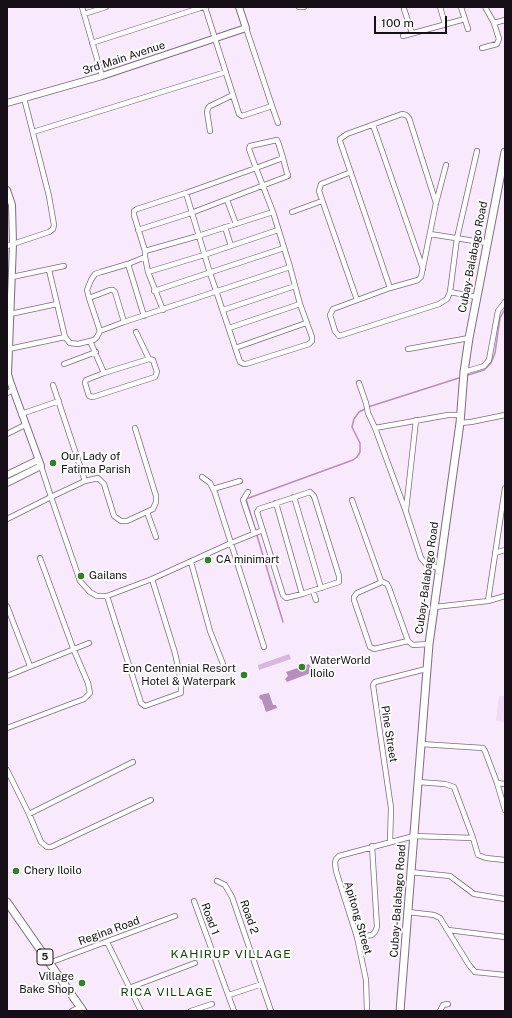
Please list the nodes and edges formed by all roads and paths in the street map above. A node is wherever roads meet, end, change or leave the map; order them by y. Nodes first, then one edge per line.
1 (82, 7) edge
2 (106, 7) edge
3 (204, 7) edge
4 (239, 7) edge
5 (299, 7) edge
6 (304, 7) edge
7 (440, 7) edge
8 (461, 7) edge
9 (485, 7) edge
10 (404, 9) dead end
11 (84, 14) junction
12 (465, 19) junction
13 (505, 20) edge
14 (494, 23) junction
15 (445, 24) junction
16 (246, 28) junction
17 (468, 29) dead end
18 (412, 33) junction
19 (403, 36) dead end
20 (216, 39) junction
21 (92, 42) junction
22 (482, 48) dead end
23 (226, 72) junction
24 (102, 76) junction
25 (233, 95) junction
26 (24, 98) junction
27 (7, 103) edge
28 (272, 106) junction
29 (278, 123) dead end
30 (373, 125) junction
31 (210, 131) dead end
32 (33, 132) junction
33 (476, 151) dead end
34 (505, 152) edge
35 (283, 158) junction
36 (446, 165) dead end
37 (256, 168) junction
38 (351, 172) junction
39 (262, 186) junction
40 (7, 190) edge
41 (186, 193) junction
42 (227, 200) junction
43 (322, 201) junction
44 (436, 203) junction
45 (273, 212) junction
46 (292, 212) dead end
47 (191, 213) junction
48 (236, 224) junction
49 (225, 227) junction
50 (138, 230) junction
51 (278, 230) junction
52 (430, 234) junction
53 (198, 236) junction
54 (457, 238) junction
55 (487, 243) junction
56 (10, 245) edge
57 (230, 246) junction
58 (284, 248) junction
59 (145, 252) junction
60 (204, 255) junction
61 (145, 257) junction
62 (128, 264) junction
63 (64, 266) dead end
64 (290, 267) junction
65 (423, 269) junction
66 (49, 270) junction
67 (148, 272) junction
68 (210, 273) junction
69 (12, 277) junction
70 (295, 286) junction
71 (390, 288) junction
72 (154, 291) junction
73 (217, 291) junction
74 (450, 292) junction
75 (477, 297) junction
76 (89, 298) junction
77 (357, 300) junction
78 (505, 302) edge
79 (57, 304) junction
80 (300, 304) junction
81 (163, 310) junction
82 (224, 310) junction
83 (10, 314) junction
84 (144, 316) junction
85 (124, 322) junction
86 (306, 323) junction
87 (230, 328) junction
88 (100, 331) junction
89 (136, 332) dead end
90 (65, 336) junction
91 (469, 338) junction
92 (90, 341) junction
93 (235, 348) junction
94 (9, 349) junction
95 (408, 349) dead end
96 (96, 352) junction
97 (149, 359) junction
98 (64, 364) dead end
99 (8, 367) edge
100 (104, 373) junction
101 (463, 377) junction
102 (360, 383) dead end
103 (53, 385) dead end
104 (10, 392) edge
105 (59, 401) junction
106 (21, 414) junction
107 (505, 415) edge
108 (460, 419) junction
109 (416, 420) junction
110 (26, 425) junction
111 (136, 428) dead end
112 (375, 428) junction
113 (7, 434) edge
114 (40, 463) junction
115 (7, 475) edge
116 (202, 477) dead end
117 (85, 481) junction
118 (240, 481) dead end
119 (7, 482) edge
120 (505, 488) edge
121 (213, 489) junction
122 (248, 492) dead end
123 (51, 497) junction
124 (294, 497) junction
125 (352, 500) dead end
126 (276, 503) junction
127 (504, 504) edge
128 (147, 512) junction
129 (406, 512) junction
130 (7, 519) edge
131 (258, 532) junction
132 (156, 537) dead end
133 (231, 543) junction
134 (505, 550) edge
135 (495, 553) junction
136 (40, 558) dead end
137 (191, 562) junction
138 (439, 568) junction
139 (152, 579) junction
140 (382, 582) junction
141 (321, 588) junction
142 (314, 591) junction
143 (302, 594) junction
144 (107, 596) junction
145 (505, 596) edge
146 (316, 600) dead end
147 (488, 601) junction
148 (7, 606) edge
149 (435, 607) junction
150 (408, 641) junction
151 (89, 643) dead end
152 (428, 644) junction
153 (264, 647) dead end
154 (73, 648) junction
155 (223, 664) dead end
156 (30, 666) junction
157 (426, 669) junction
158 (7, 676) edge
159 (7, 728) edge
160 (421, 744) junction
161 (133, 762) dead end
162 (7, 770) edge
163 (418, 782) junction
164 (497, 783) junction
165 (505, 784) edge
166 (151, 800) dead end
167 (505, 810) edge
168 (30, 814) junction
169 (414, 836) junction
170 (473, 838) junction
171 (390, 842) junction
172 (372, 846) junction
173 (505, 860) edge
174 (410, 872) junction
175 (217, 881) dead end
176 (505, 899) edge
177 (194, 901) dead end
178 (7, 902) edge
179 (408, 912) junction
180 (175, 916) dead end
181 (448, 930) junction
182 (357, 937) junction
183 (505, 937) edge
184 (107, 942) junction
185 (49, 963) junction
186 (195, 963) dead end
187 (505, 975) edge
188 (262, 984) junction
189 (129, 988) junction
190 (229, 995) junction
191 (212, 1004) dead end
192 (448, 1004) dead end
193 (81, 1009) edge
194 (72, 1011) edge
195 (141, 1011) edge
196 (191, 1011) edge
197 (234, 1011) edge
198 (271, 1011) edge
199 (367, 1011) edge
200 (400, 1011) edge
201 (440, 1011) edge

1 - 11 street
2 - 11 street
3 - 20 street
3 - 21 street
4 - 16 street
5 - 6 street
7 - 15 street
8 - 12 street
9 - 14 street
10 - 18 street
11 - 21 street
12 - 15 street
12 - 17 street
13 - 14 street
14 - 22 street
15 - 18 street
16 - 20 street, 3rd Main Avenue
16 - 28 street
18 - 19 street
20 - 23 street
20 - 24 street, 3rd Main Avenue
21 - 24 street
23 - 25 street
23 - 32 street
24 - 26 street, 3rd Main Avenue
25 - 28 street
25 - 31 street
26 - 27 street, 3rd Main Avenue
26 - 32 street
28 - 29 street
30 - 38 street
30 - 44 street
30 - 65 street
32 - 56 street
33 - 54 street
34 - 55 main road, Cubay-Balabago Road
35 - 37 street
35 - 37 street
35 - 39 street
36 - 44 street
37 - 39 street
37 - 41 street
38 - 43 street
38 - 71 street
39 - 42 street
39 - 45 street
40 - 56 street
41 - 47 street
41 - 50 street
42 - 47 street
42 - 48 street
43 - 46 street
43 - 77 street
44 - 52 street
45 - 48 street
45 - 51 street
47 - 50 street
47 - 53 street
48 - 49 street
49 - 53 street
49 - 57 street
50 - 59 street
51 - 57 street
51 - 58 street
52 - 54 street
52 - 65 street
53 - 59 street
53 - 60 street
54 - 55 street
54 - 74 street
55 - 75 main road, Cubay-Balabago Road
56 - 69 street
57 - 60 street
58 - 64 street
58 - 68 street
59 - 61 street
60 - 67 street
60 - 68 street
61 - 62 street
61 - 67 street
62 - 76 street
62 - 84 street
63 - 66 street
64 - 70 street
64 - 73 street
65 - 71 street
66 - 69 street
66 - 79 street
67 - 72 street
68 - 72 street
68 - 73 street
69 - 83 street
70 - 80 street
70 - 82 street
71 - 77 street
72 - 81 street
73 - 81 street
73 - 82 street
74 - 75 street
74 - 77 street
75 - 91 main road, Cubay-Balabago Road
76 - 85 street
76 - 88 street
78 - 101 street
79 - 83 street
79 - 90 street
80 - 86 street
80 - 87 street
81 - 84 street
82 - 87 street
83 - 94 street
84 - 85 street
85 - 88 street
86 - 93 street
86 - 93 street
87 - 93 street
88 - 92 street
89 - 97 street
90 - 92 street
90 - 94 street
91 - 95 street
91 - 101 main road, Cubay-Balabago Road
92 - 96 street
94 - 99 street
96 - 98 street
96 - 100 street
97 - 100 street
97 - 100 street
99 - 104 street
101 - 108 main road, Cubay-Balabago Road
102 - 112 street
103 - 105 street
104 - 106 street
105 - 106 street
105 - 117 street
106 - 110 street
107 - 108 street
108 - 109 street
108 - 138 main road, Cubay-Balabago Road
109 - 112 street
109 - 129 street
110 - 113 street
110 - 114 street
111 - 128 street
112 - 129 street
114 - 115 street
114 - 119 street
114 - 123 street
116 - 121 street
117 - 123 street
117 - 128 street
118 - 121 street
120 - 127 street
121 - 133 street
122 - 131 street
123 - 130 street
123 - 144 street
124 - 126 street
124 - 141 street
124 - 141 street
125 - 140 street
126 - 131 street
126 - 143 street
127 - 135 street
128 - 132 street
129 - 138 street
131 - 133 street
131 - 143 street
133 - 137 street
133 - 153 street
134 - 135 street
135 - 147 street
136 - 154 street
137 - 139 street
137 - 155 street
138 - 149 main road, Cubay-Balabago Road
139 - 144 street
139 - 144 street
140 - 150 street
140 - 150 street
141 - 142 street
142 - 143 street
142 - 146 street
145 - 147 street
147 - 149 street
148 - 156 street
149 - 152 main road, Cubay-Balabago Road
150 - 152 street
151 - 154 street
152 - 157 main road, Cubay-Balabago Road
154 - 156 street
154 - 159 street
156 - 158 street
157 - 160 main road, Cubay-Balabago Road
157 - 171 street, Pine Street
160 - 163 main road, Cubay-Balabago Road
160 - 164 street
161 - 168 street
162 - 168 street
163 - 169 main road, Cubay-Balabago Road
163 - 170 street
164 - 165 street
164 - 167 street
166 - 168 street
169 - 170 street
169 - 171 street
169 - 174 main road, Cubay-Balabago Road
170 - 173 street
171 - 172 street
172 - 182 street
172 - 182 street, Apitong Street
174 - 176 street
174 - 179 main road, Cubay-Balabago Road
175 - 188 street, Road 2
177 - 190 street, Road 1
178 - 185 main road, 5
179 - 181 street
179 - 200 main road, Cubay-Balabago Road
180 - 184 street, Regina Road
181 - 183 street
181 - 187 street
182 - 199 street, Apitong Street
184 - 185 street, Regina Road
184 - 189 street
185 - 193 main road, 5
186 - 189 street
188 - 190 street
188 - 198 street, Road 2
189 - 195 street
190 - 197 street, Road 1
191 - 196 street
192 - 201 street
193 - 194 street

